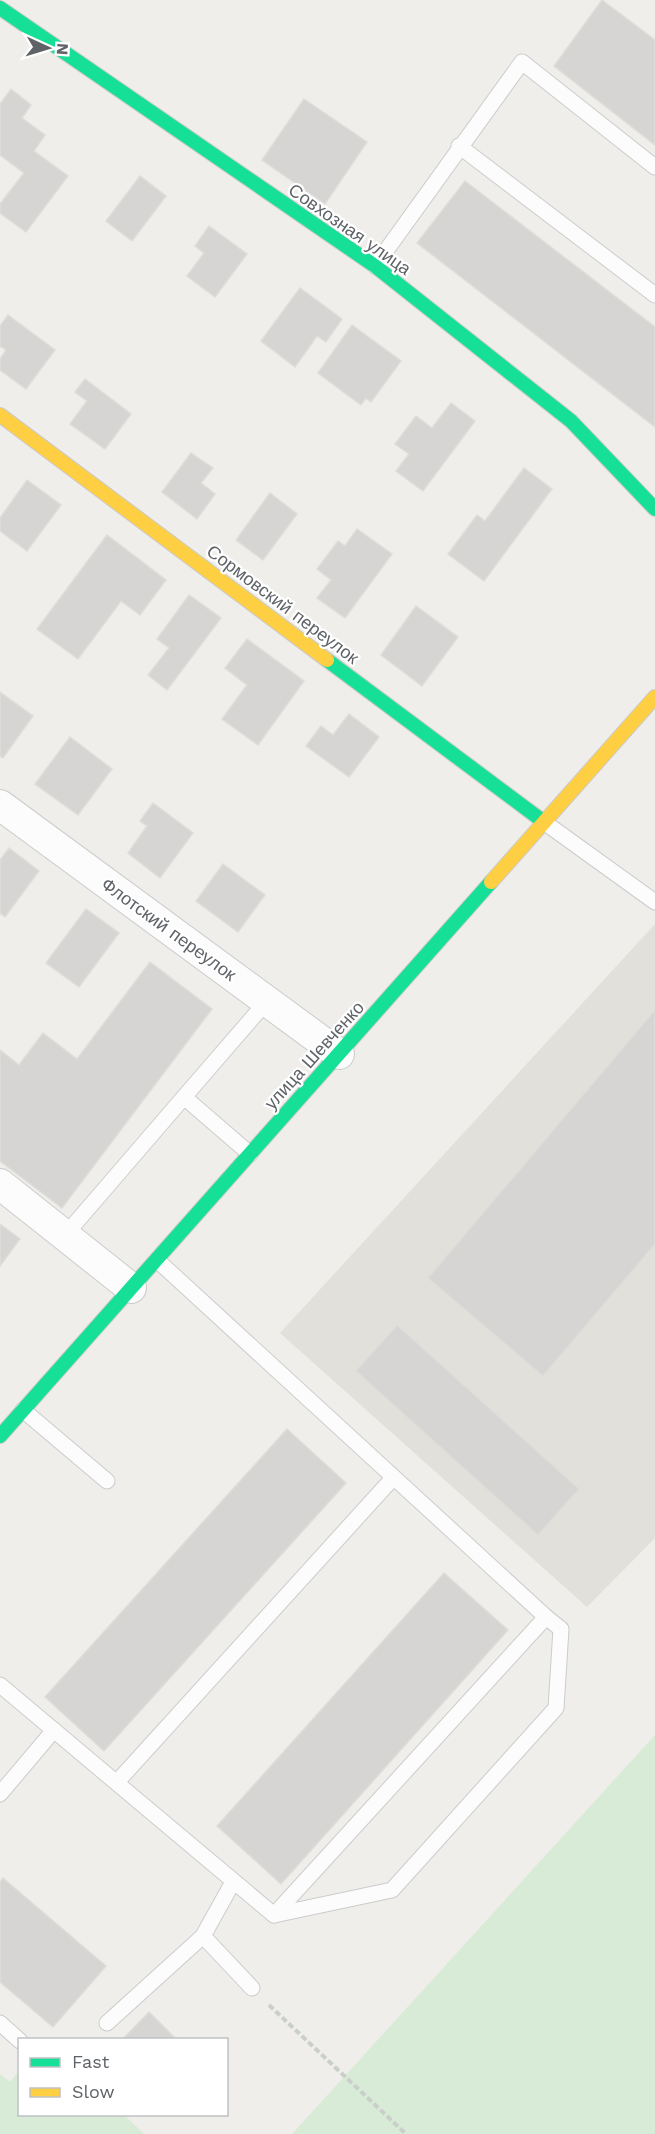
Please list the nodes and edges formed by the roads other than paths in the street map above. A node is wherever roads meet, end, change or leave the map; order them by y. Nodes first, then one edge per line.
1 (0, 8) edge
2 (459, 146) junction
3 (655, 167) edge
4 (375, 266) junction
5 (655, 295) edge
6 (0, 415) edge
7 (655, 510) edge
8 (655, 697) edge
9 (0, 805) edge
10 (544, 822) junction
11 (655, 902) edge
12 (267, 1001) junction
13 (339, 1054) junction
14 (184, 1097) junction
15 (250, 1154) junction
16 (0, 1184) edge
17 (66, 1234) junction
18 (157, 1260) junction
19 (131, 1288) junction
20 (23, 1410) junction
21 (0, 1436) edge
22 (393, 1478) junction
23 (107, 1481) dead end
24 (546, 1617) junction
25 (0, 1685) edge
26 (54, 1730) junction
27 (117, 1782) junction
28 (0, 1794) edge
29 (233, 1882) junction
30 (274, 1915) junction
31 (203, 1936) junction
32 (252, 1988) road end
33 (0, 2023) edge
34 (107, 2023) dead end
35 (18, 2039) edge

1 - 4 street, Совхозная улица
2 - 3 lane
2 - 4 lane
2 - 5 lane
4 - 7 street, Совхозная улица
6 - 10 street, Сормовский переулок
8 - 10 street, улица Шевченко
9 - 12 street, Флотский переулок
10 - 11 lane
10 - 13 street, улица Шевченко
12 - 13 street, Флотский переулок
12 - 14 lane
13 - 15 street, улица Шевченко
14 - 15 lane
14 - 17 lane
15 - 18 street, улица Шевченко
16 - 17 street
17 - 19 street
18 - 19 street, улица Шевченко
18 - 22 lane
19 - 20 street, улица Шевченко
20 - 21 street, улица Шевченко
20 - 23 lane
22 - 24 lane
22 - 27 lane
24 - 30 lane
24 - 30 lane
25 - 26 lane
26 - 27 lane
26 - 28 lane
27 - 29 lane
29 - 30 lane
29 - 31 lane
31 - 32 lane
31 - 34 lane
33 - 35 lane

